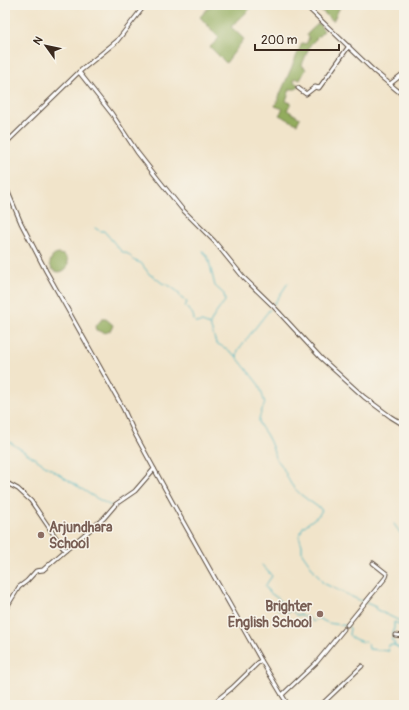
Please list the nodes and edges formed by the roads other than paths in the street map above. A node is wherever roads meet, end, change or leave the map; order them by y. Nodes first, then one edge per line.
1 (145, 5) edge
2 (305, 5) edge
3 (349, 46) junction
4 (79, 72) junction
5 (404, 73) edge
6 (390, 84) junction
7 (298, 88) dead end
8 (404, 96) edge
9 (5, 142) edge
10 (5, 185) edge
11 (404, 424) edge
12 (154, 469) junction
13 (5, 482) edge
14 (66, 550) junction
15 (373, 563) dead end
16 (5, 610) edge
17 (347, 624) dead end
18 (344, 628) dead end
19 (395, 635) dead end
20 (404, 636) edge
21 (261, 660) junction
22 (362, 666) dead end
23 (282, 695) junction
24 (211, 705) edge
25 (288, 705) edge
26 (321, 705) edge

1 - 4 street
2 - 3 street
3 - 6 street
3 - 7 street
4 - 9 street
4 - 11 street
5 - 6 street
6 - 8 street
10 - 12 street
12 - 14 street
12 - 21 street
13 - 14 street
14 - 16 street
15 - 17 street
18 - 23 street
19 - 20 street
21 - 23 street
21 - 24 street
22 - 26 street
23 - 25 street

